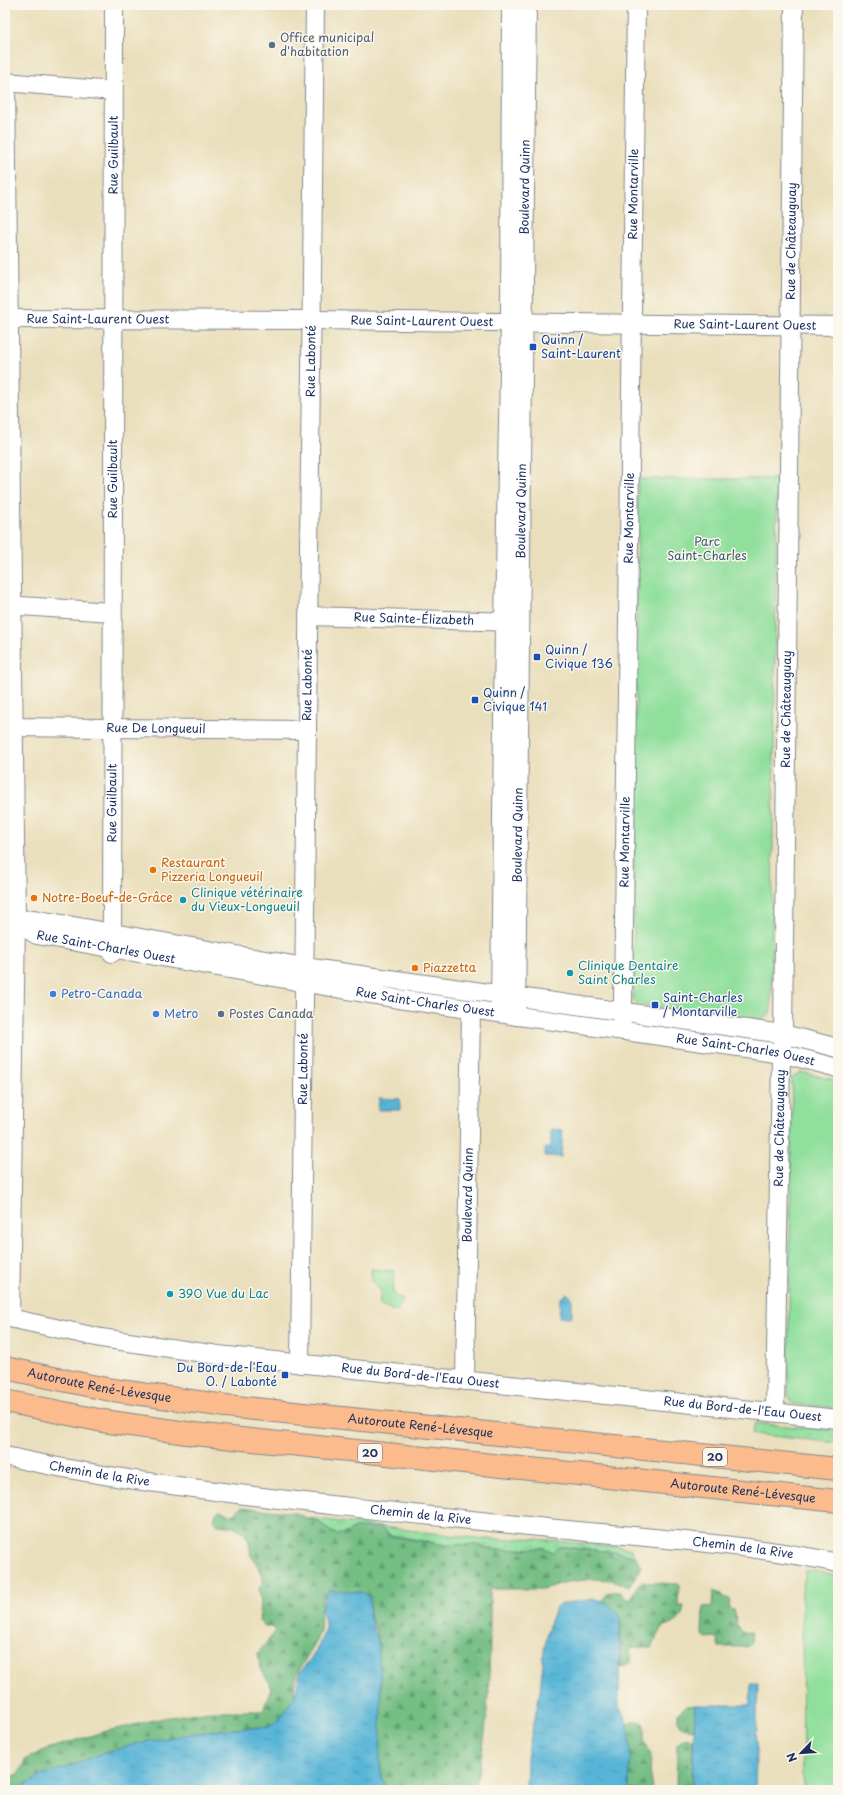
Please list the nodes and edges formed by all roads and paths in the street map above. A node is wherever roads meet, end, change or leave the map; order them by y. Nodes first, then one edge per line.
1 (114, 5) edge
2 (315, 5) edge
3 (511, 5) edge
4 (527, 5) edge
5 (636, 5) edge
6 (794, 5) edge
7 (5, 82) edge
8 (113, 91) junction
9 (113, 318) junction
10 (7, 319) edge
11 (311, 320) junction
12 (517, 322) junction
13 (632, 325) junction
14 (791, 326) junction
15 (838, 326) edge
16 (9, 606) edge
17 (112, 612) junction
18 (308, 616) junction
19 (512, 622) junction
20 (9, 727) edge
21 (112, 728) junction
22 (306, 730) junction
23 (10, 918) edge
24 (112, 945) junction
25 (304, 975) junction
26 (508, 996) junction
27 (471, 1010) junction
28 (623, 1012) junction
29 (508, 1015) junction
30 (621, 1030) junction
31 (783, 1034) junction
32 (838, 1048) edge
33 (781, 1053) junction
34 (838, 1068) edge
35 (7, 1318) edge
36 (300, 1364) junction
37 (5, 1368) edge
38 (465, 1381) junction
39 (5, 1401) edge
40 (775, 1412) junction
41 (838, 1418) edge
42 (5, 1456) edge
43 (838, 1470) edge
44 (834, 1501) edge
45 (838, 1562) edge

1 - 8 street, Rue Guilbault
2 - 11 street, Rue Labonté
3 - 12 street, Boulevard Quinn
4 - 12 street, Boulevard Quinn
5 - 13 street, Rue Montarville
6 - 14 street, Rue de Châteauguay
7 - 8 street
7 - 10 street
8 - 9 street, Rue Guilbault
9 - 10 street, Rue Saint-Laurent Ouest
9 - 11 street, Rue Saint-Laurent Ouest
9 - 17 street, Rue Guilbault
10 - 16 street
11 - 12 street, Rue Saint-Laurent Ouest
11 - 18 street, Rue Labonté
12 - 13 street, Rue Saint-Laurent Ouest
12 - 19 street, Boulevard Quinn
13 - 14 street, Rue Saint-Laurent Ouest
13 - 28 street, Rue Montarville
14 - 15 street, Rue Saint-Laurent Ouest
14 - 31 street, Rue de Châteauguay
16 - 17 street
16 - 20 street
17 - 21 street, Rue Guilbault
18 - 19 street, Rue Sainte-Élizabeth
18 - 22 street, Rue Labonté
19 - 26 street, Boulevard Quinn
20 - 21 street, Rue De Longueuil
20 - 23 street
21 - 22 street, Rue De Longueuil
21 - 24 street, Rue Guilbault
22 - 25 street, Rue Labonté
23 - 24 street, Rue Saint-Charles Ouest
23 - 35 street
24 - 25 street, Rue Saint-Charles Ouest
25 - 26 street, Rue Saint-Charles Ouest
25 - 27 street, Rue Saint-Charles Ouest
25 - 36 street, Rue Labonté
26 - 28 street, Rue Saint-Charles Ouest
26 - 29 street, Boulevard Quinn
27 - 29 street, Rue Saint-Charles Ouest
27 - 38 street, Boulevard Quinn
28 - 30 street, Rue Montarville
28 - 31 street, Rue Saint-Charles Ouest
29 - 30 street, Rue Saint-Charles Ouest
30 - 33 street, Rue Saint-Charles Ouest
31 - 32 street, Rue Saint-Charles Ouest
31 - 33 street, Rue de Châteauguay
33 - 34 street, Rue Saint-Charles Ouest
33 - 40 street, Rue de Châteauguay
35 - 36 street, Rue du Bord-de-l'Eau Ouest
36 - 38 street, Rue du Bord-de-l'Eau Ouest
37 - 43 highway, Autoroute René-Lévesque / 20
38 - 40 street, Rue du Bord-de-l'Eau Ouest
39 - 44 highway, Autoroute René-Lévesque / 20
40 - 41 street, Rue du Bord-de-l'Eau Ouest
42 - 45 street, Chemin de la Rive

